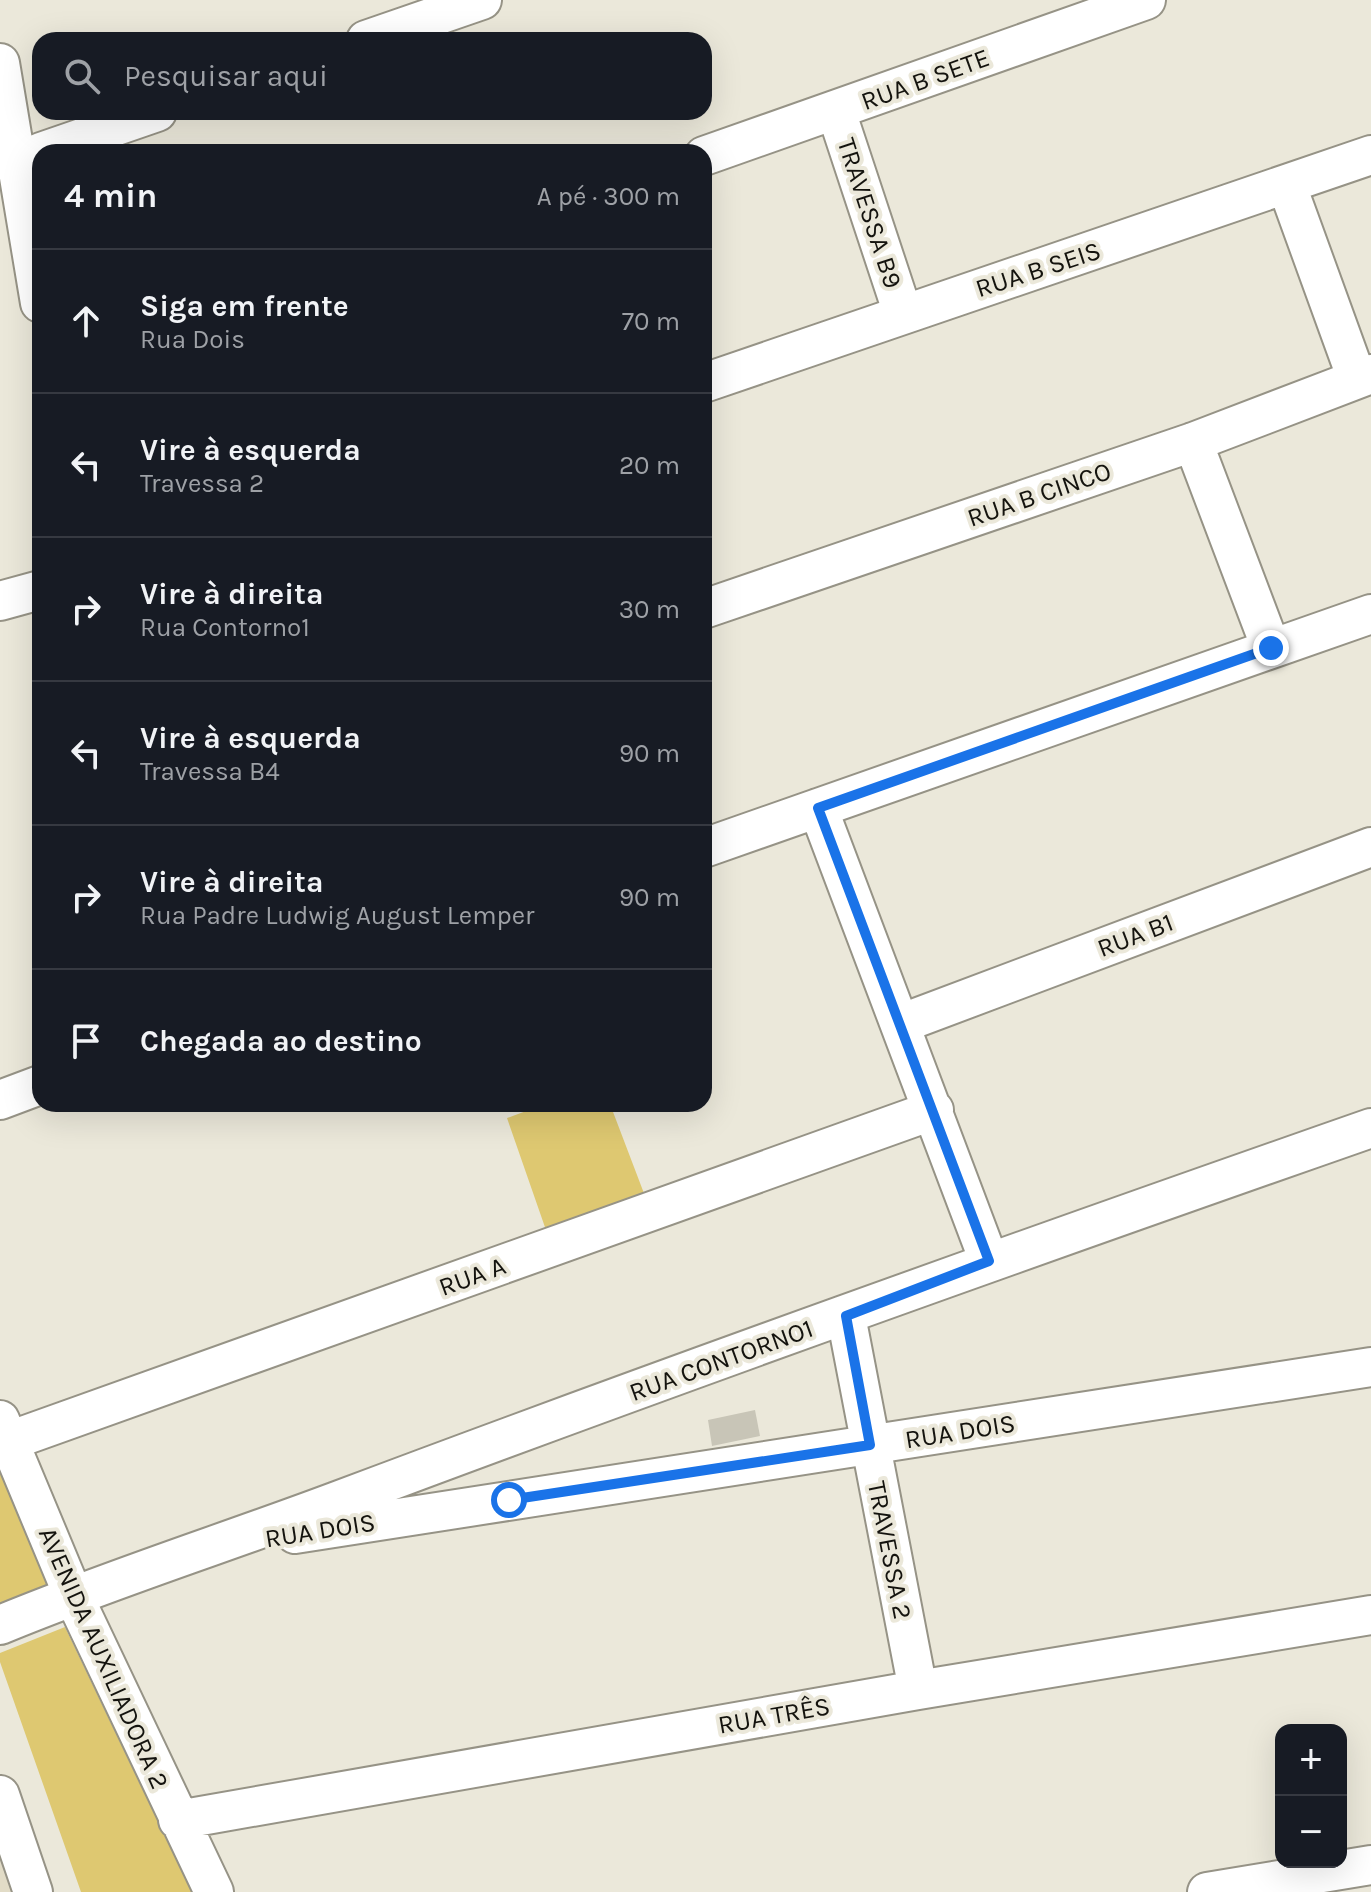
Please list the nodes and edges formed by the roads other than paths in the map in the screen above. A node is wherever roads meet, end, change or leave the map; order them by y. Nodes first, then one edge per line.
1 (482, 0) edge
2 (1146, 0) edge
3 (389, 32) edge
4 (0, 63) edge
5 (836, 111) junction
6 (134, 120) edge
7 (65, 144) edge
8 (32, 152) edge
9 (712, 153) edge
10 (1371, 155) edge
11 (1287, 186) junction
12 (903, 314) junction
13 (1364, 376) edge
14 (712, 380) edge
15 (1193, 442) junction
16 (32, 592) edge
17 (0, 601) edge
18 (712, 606) edge
19 (1371, 614) edge
20 (1271, 648) junction
21 (818, 808) junction
22 (712, 845) edge
23 (1371, 847) edge
24 (900, 1024) junction
25 (32, 1088) edge
26 (0, 1100) edge
27 (934, 1110) junction
28 (1371, 1128) edge
29 (989, 1261) junction
30 (846, 1316) junction
31 (1371, 1367) edge
32 (5, 1431) edge
33 (870, 1445) junction
34 (217, 1546) junction
35 (73, 1595) junction
36 (1371, 1615) edge
37 (0, 1625) edge
38 (918, 1690) junction
39 (0, 1795) edge
40 (178, 1820) junction
41 (1371, 1865) edge
42 (33, 1892) edge
43 (214, 1892) edge
44 (1212, 1892) edge

1 - 3 street
2 - 5 street, RUA B SETE
4 - 8 street
5 - 9 street, RUA B SETE
5 - 12 street, TRAVESSA B9
6 - 7 street
10 - 11 street, RUA B SEIS
11 - 12 street, RUA B SEIS
11 - 13 street
12 - 14 street, RUA B SEIS
13 - 15 street, RUA B CINCO
15 - 18 street, RUA B CINCO
15 - 20 street
16 - 17 street
19 - 20 street
20 - 21 street
21 - 22 street
21 - 24 street
23 - 24 street, RUA B1
24 - 27 street
25 - 26 street
27 - 29 street
27 - 32 street, RUA A
28 - 29 street, RUA CONTORNO1
29 - 30 street, RUA CONTORNO1
30 - 33 street, TRAVESSA 2
30 - 34 street, RUA CONTORNO1
31 - 33 street, RUA DOIS
32 - 35 street, AVENIDA AUXILIADORA 2
33 - 34 street, RUA DOIS
33 - 38 street, TRAVESSA 2
34 - 35 street, RUA CONTORNO1
35 - 37 street, RUA CONTORNO1
35 - 40 street, AVENIDA AUXILIADORA 2
36 - 38 street, RUA TRÊS
38 - 40 street, RUA TRÊS
39 - 42 street
40 - 43 street, AVENIDA AUXILIADORA 2
41 - 44 street

